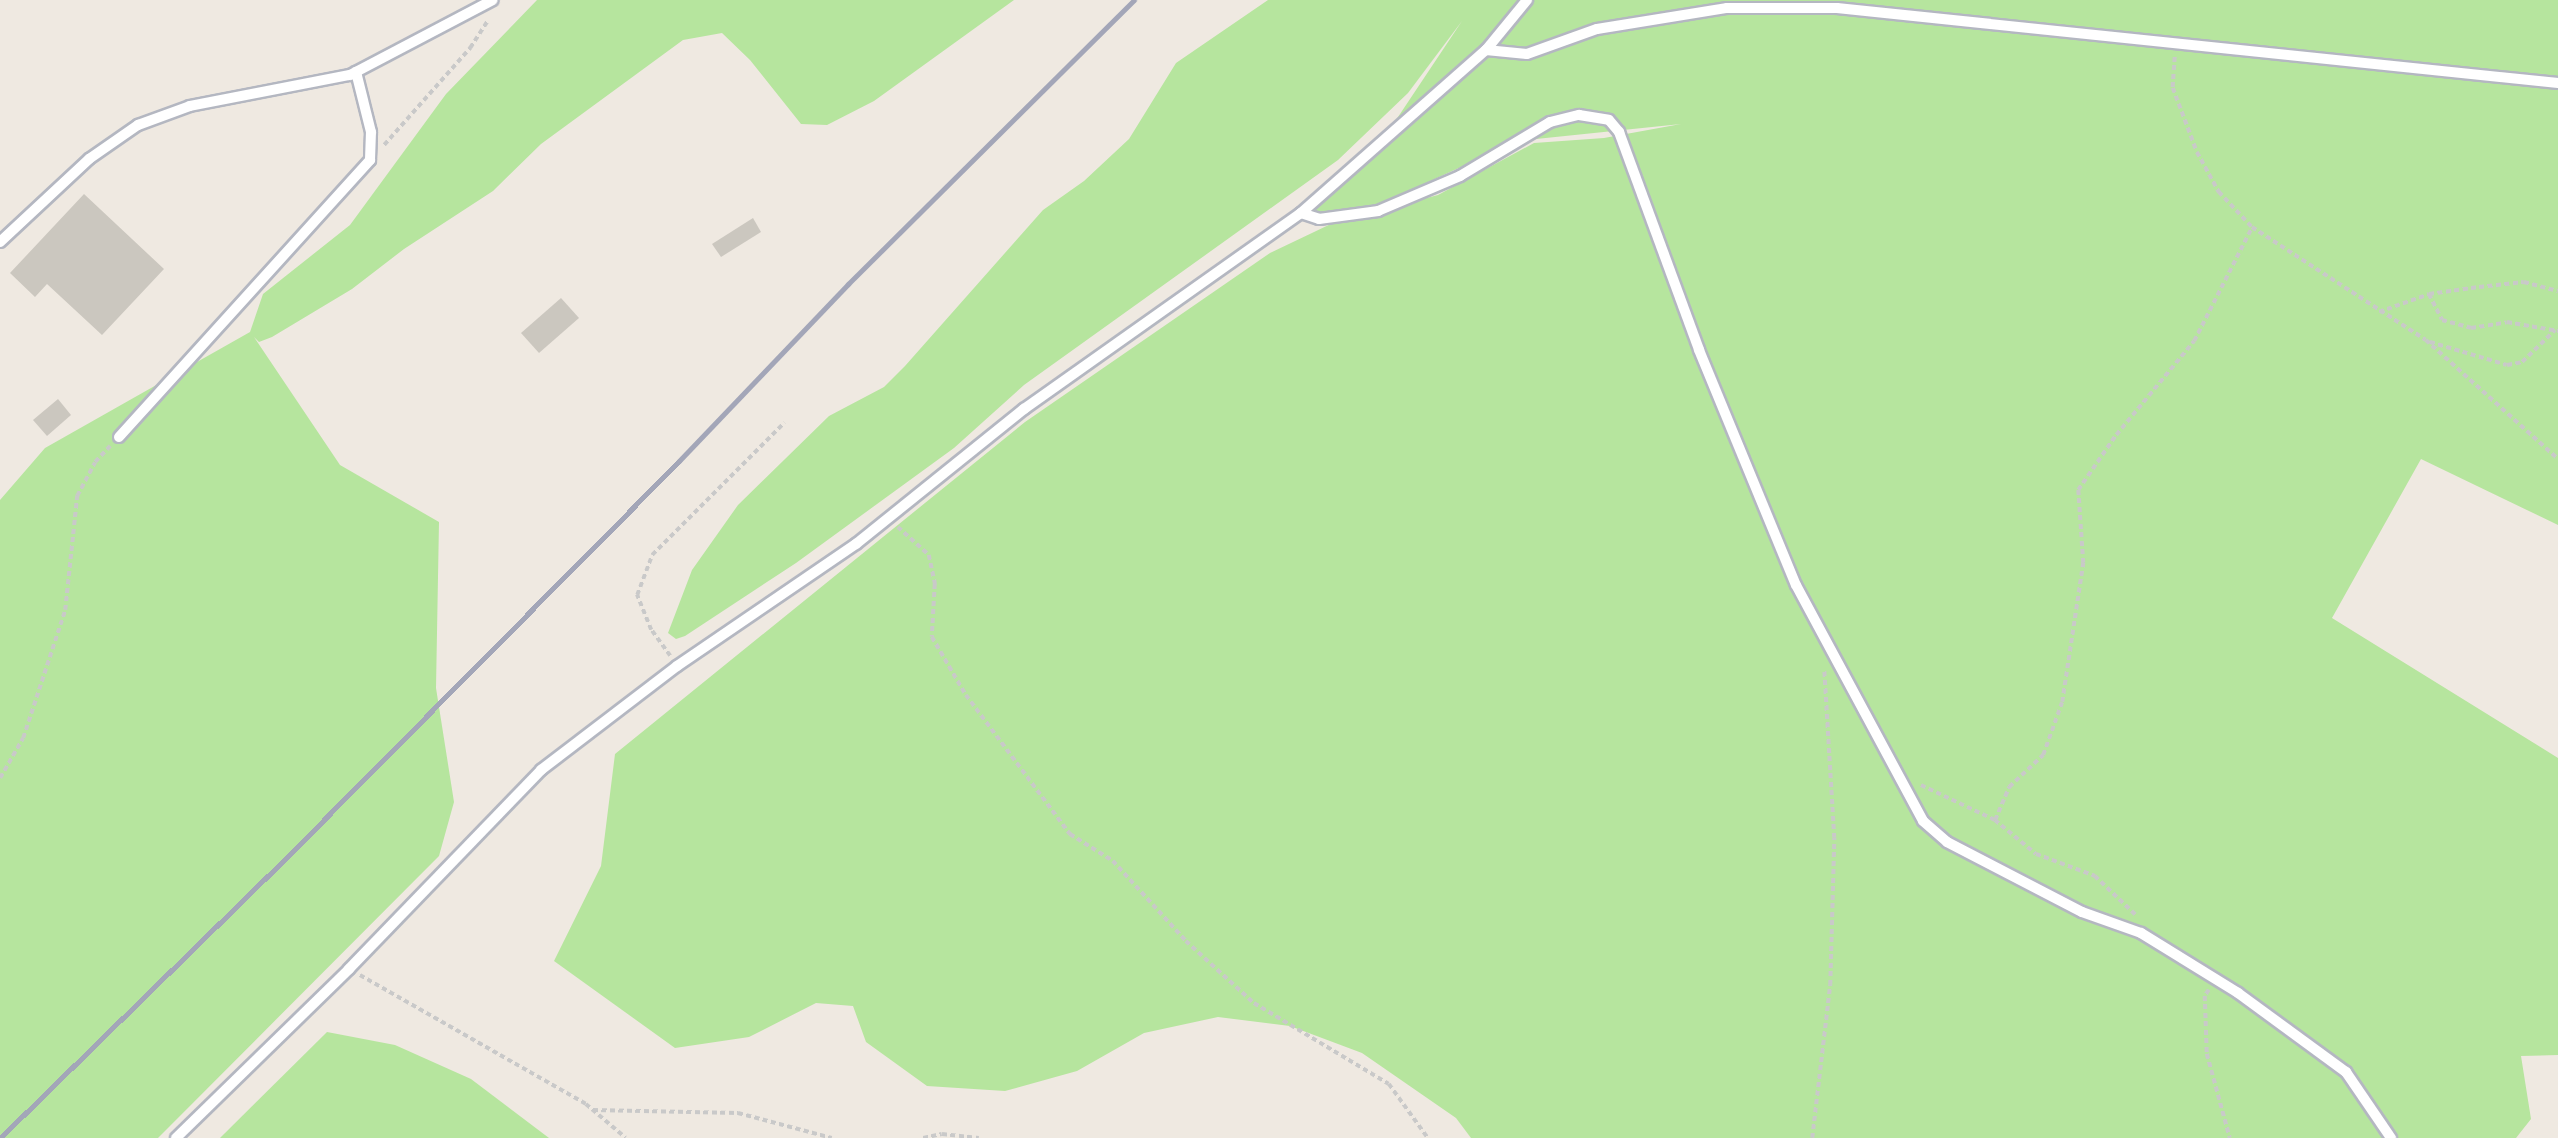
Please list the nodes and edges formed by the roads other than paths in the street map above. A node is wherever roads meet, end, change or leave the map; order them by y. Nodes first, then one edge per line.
1 (1527, 0) edge
2 (494, 5) edge
3 (1486, 50) junction
4 (356, 72) junction
5 (2558, 83) edge
6 (1301, 212) junction
7 (0, 242) edge
8 (119, 437) road end
9 (176, 1138) edge
10 (2391, 1138) edge

1 - 3 lane
2 - 4 lane
3 - 5 lane
3 - 6 lane
4 - 7 lane
4 - 8 lane
6 - 9 lane
6 - 10 lane

